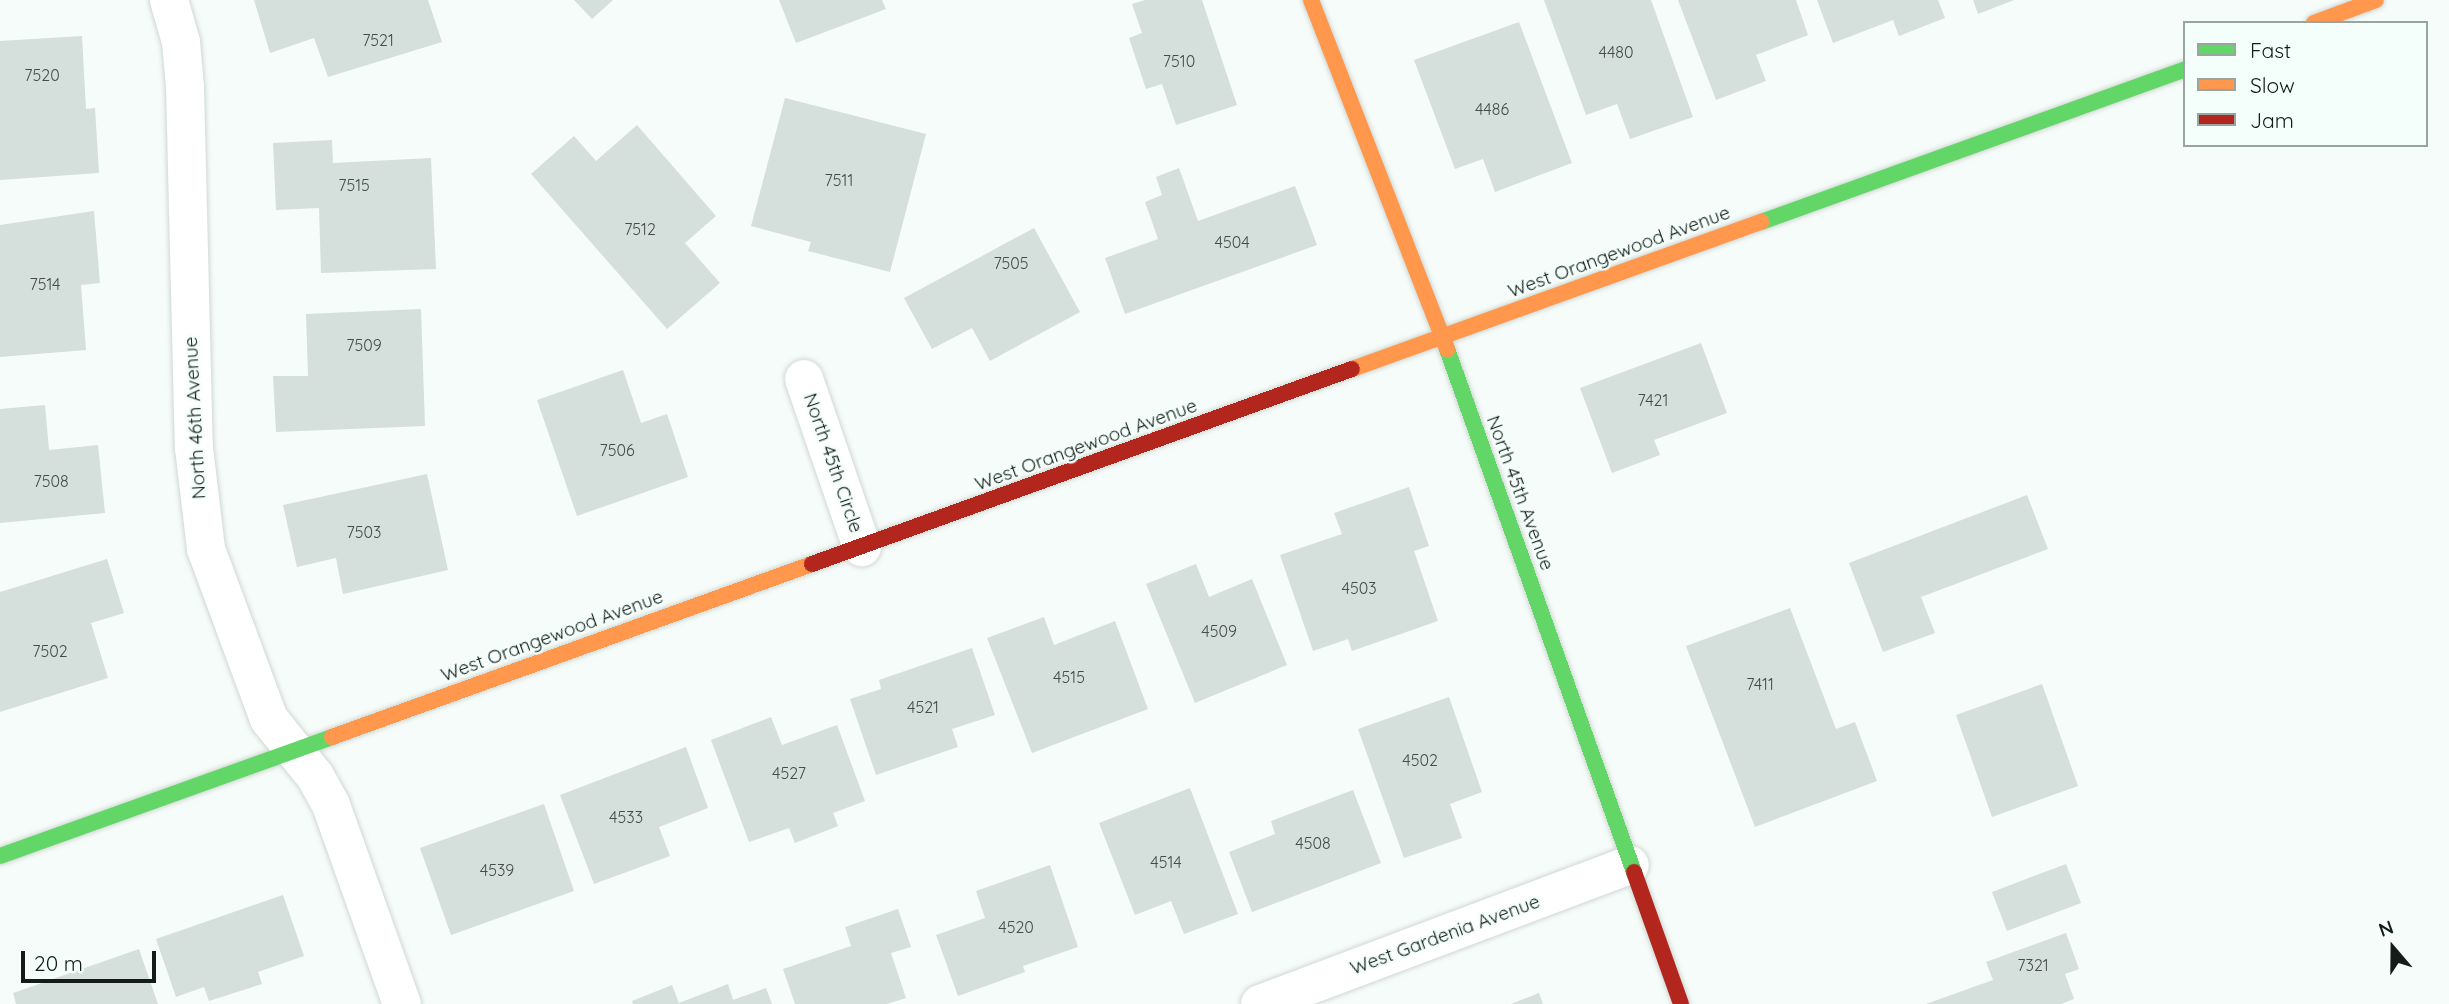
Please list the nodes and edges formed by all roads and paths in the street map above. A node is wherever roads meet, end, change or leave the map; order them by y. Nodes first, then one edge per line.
1 (169, 0) edge
2 (1311, 0) edge
3 (2376, 0) edge
4 (2319, 21) edge
5 (2183, 70) edge
6 (1443, 338) junction
7 (804, 379) dead end
8 (862, 547) junction
9 (297, 751) junction
10 (0, 856) edge
11 (1630, 865) junction
12 (402, 1004) edge
13 (1260, 1004) edge
14 (1681, 1004) edge

1 - 9 street, North 46th Avenue
2 - 6 street, North 45th Avenue
3 - 4 street
5 - 6 street, West Orangewood Avenue
6 - 8 street, West Orangewood Avenue
6 - 11 street, North 45th Avenue
7 - 8 street, North 45th Circle
8 - 9 street, West Orangewood Avenue
9 - 10 street, West Orangewood Avenue
9 - 12 street, North 46th Avenue
11 - 13 street, West Gardenia Avenue
11 - 14 street, North 45th Avenue

